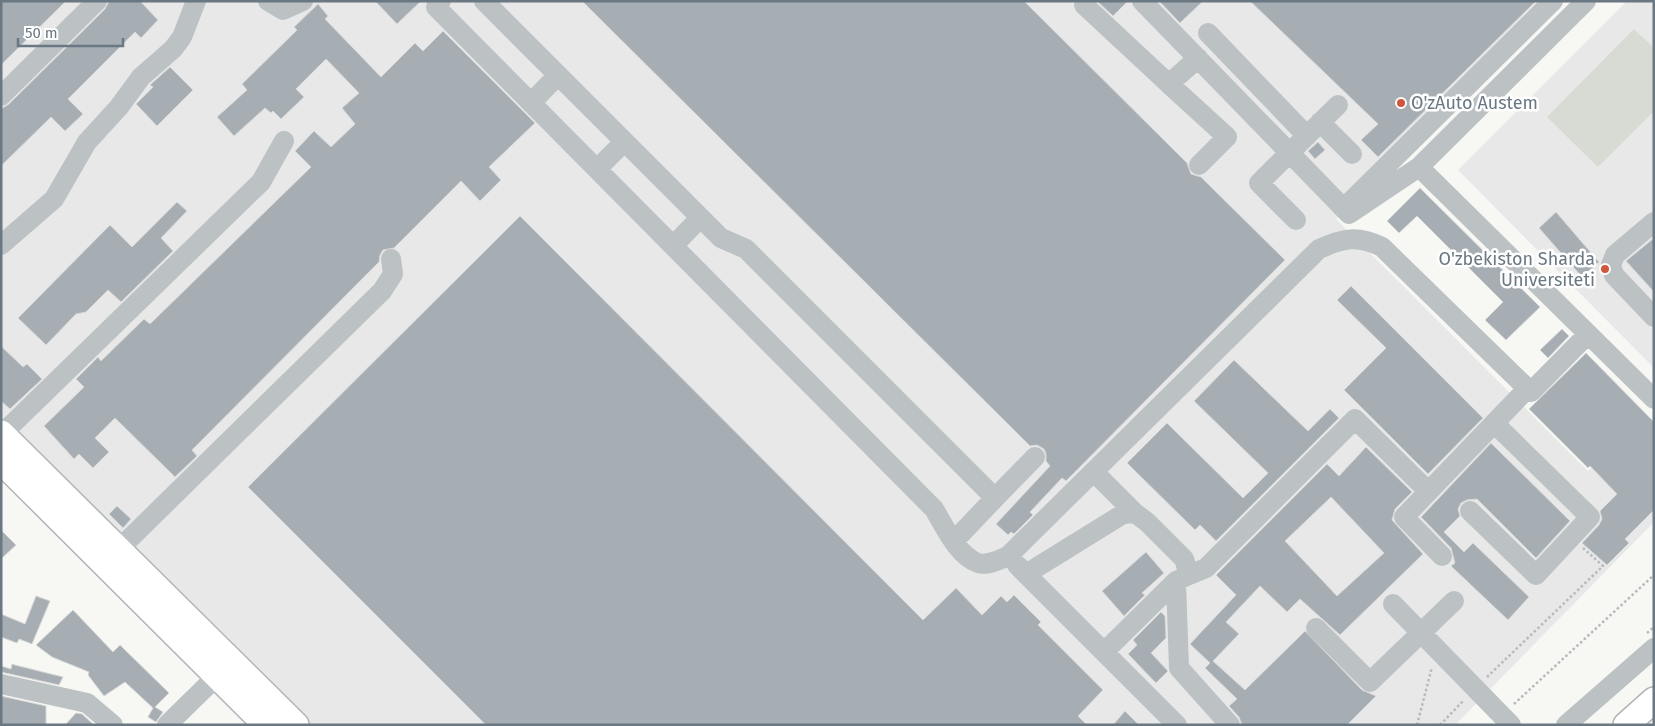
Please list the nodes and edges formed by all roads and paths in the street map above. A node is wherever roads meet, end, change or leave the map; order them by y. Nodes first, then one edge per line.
1 (97, 1) edge
2 (196, 1) edge
3 (268, 1) edge
4 (303, 1) edge
5 (484, 1) edge
6 (1142, 1) edge
7 (1553, 1) edge
8 (1586, 1) edge
9 (436, 3) edge
10 (1084, 5) dead end
11 (1208, 33) dead end
12 (1198, 58) junction
13 (558, 75) junction
14 (1168, 84) junction
15 (1, 96) edge
16 (531, 103) junction
17 (1338, 105) dead end
18 (1314, 129) junction
19 (284, 141) dead end
20 (624, 142) junction
21 (1290, 153) junction
22 (1352, 154) dead end
23 (1199, 166) dead end
24 (1419, 167) junction
25 (597, 169) junction
26 (1344, 208) junction
27 (700, 218) junction
28 (1296, 220) dead end
29 (1654, 222) edge
30 (1, 245) edge
31 (673, 246) junction
32 (390, 259) dead end
33 (1654, 317) edge
34 (1588, 334) junction
35 (1526, 390) junction
36 (1654, 399) edge
37 (1494, 423) junction
38 (2, 433) edge
39 (1035, 457) dead end
40 (1, 461) edge
41 (1094, 472) junction
42 (1428, 491) junction
43 (995, 498) junction
44 (1470, 511) dead end
45 (1135, 513) junction
46 (1571, 537) junction
47 (954, 541) junction
48 (119, 549) junction
49 (1008, 556) junction
50 (1442, 556) dead end
51 (1026, 574) junction
52 (1654, 575) edge
53 (1182, 578) junction
54 (1650, 578) junction
55 (1654, 581) edge
56 (1454, 601) dead end
57 (1393, 604) dead end
58 (1316, 628) dead end
59 (1422, 633) junction
60 (1654, 648) edge
61 (1437, 649) junction
62 (1106, 651) junction
63 (217, 676) junction
64 (1, 684) edge
65 (1476, 688) junction
66 (1654, 700) edge
67 (1506, 720) edge
68 (113, 725) edge
69 (167, 725) edge
70 (266, 725) edge
71 (296, 725) edge
72 (1177, 725) edge
73 (1230, 725) edge
74 (1417, 725) edge
75 (1440, 725) edge
76 (1566, 725) edge
77 (1626, 725) edge

1 - 15 street
2 - 30 street
3 - 4 street
5 - 13 street
6 - 12 street
7 - 26 street
8 - 24 street
9 - 16 street
10 - 14 street
11 - 18 street
12 - 14 street
12 - 21 street
13 - 16 street
13 - 20 street
14 - 23 street
16 - 25 street
17 - 18 street
18 - 21 street
18 - 22 street
19 - 38 street
20 - 25 street
20 - 27 street
21 - 26 street
21 - 28 street
24 - 26 street
24 - 34 street
25 - 31 street
27 - 31 street
27 - 43 street
29 - 33 street
31 - 47 street
32 - 48 street
34 - 35 street
34 - 36 street
35 - 37 street
35 - 41 street
37 - 42 street
37 - 46 street
38 - 48 main road
39 - 43 street
40 - 63 main road
41 - 45 street
41 - 49 street
42 - 50 street
42 - 53 street
43 - 47 street
44 - 46 street
45 - 51 street
45 - 53 street
46 - 65 path
47 - 49 street
48 - 71 main road
49 - 51 street
51 - 62 street
52 - 54 path
53 - 62 street
53 - 73 street
54 - 55 path
54 - 67 path
56 - 59 street
57 - 59 street
58 - 59 street
59 - 61 street
60 - 76 street
61 - 65 street
61 - 74 path
62 - 72 street
63 - 69 street
63 - 70 main road
64 - 68 street
65 - 67 street
65 - 75 path
66 - 77 main road

